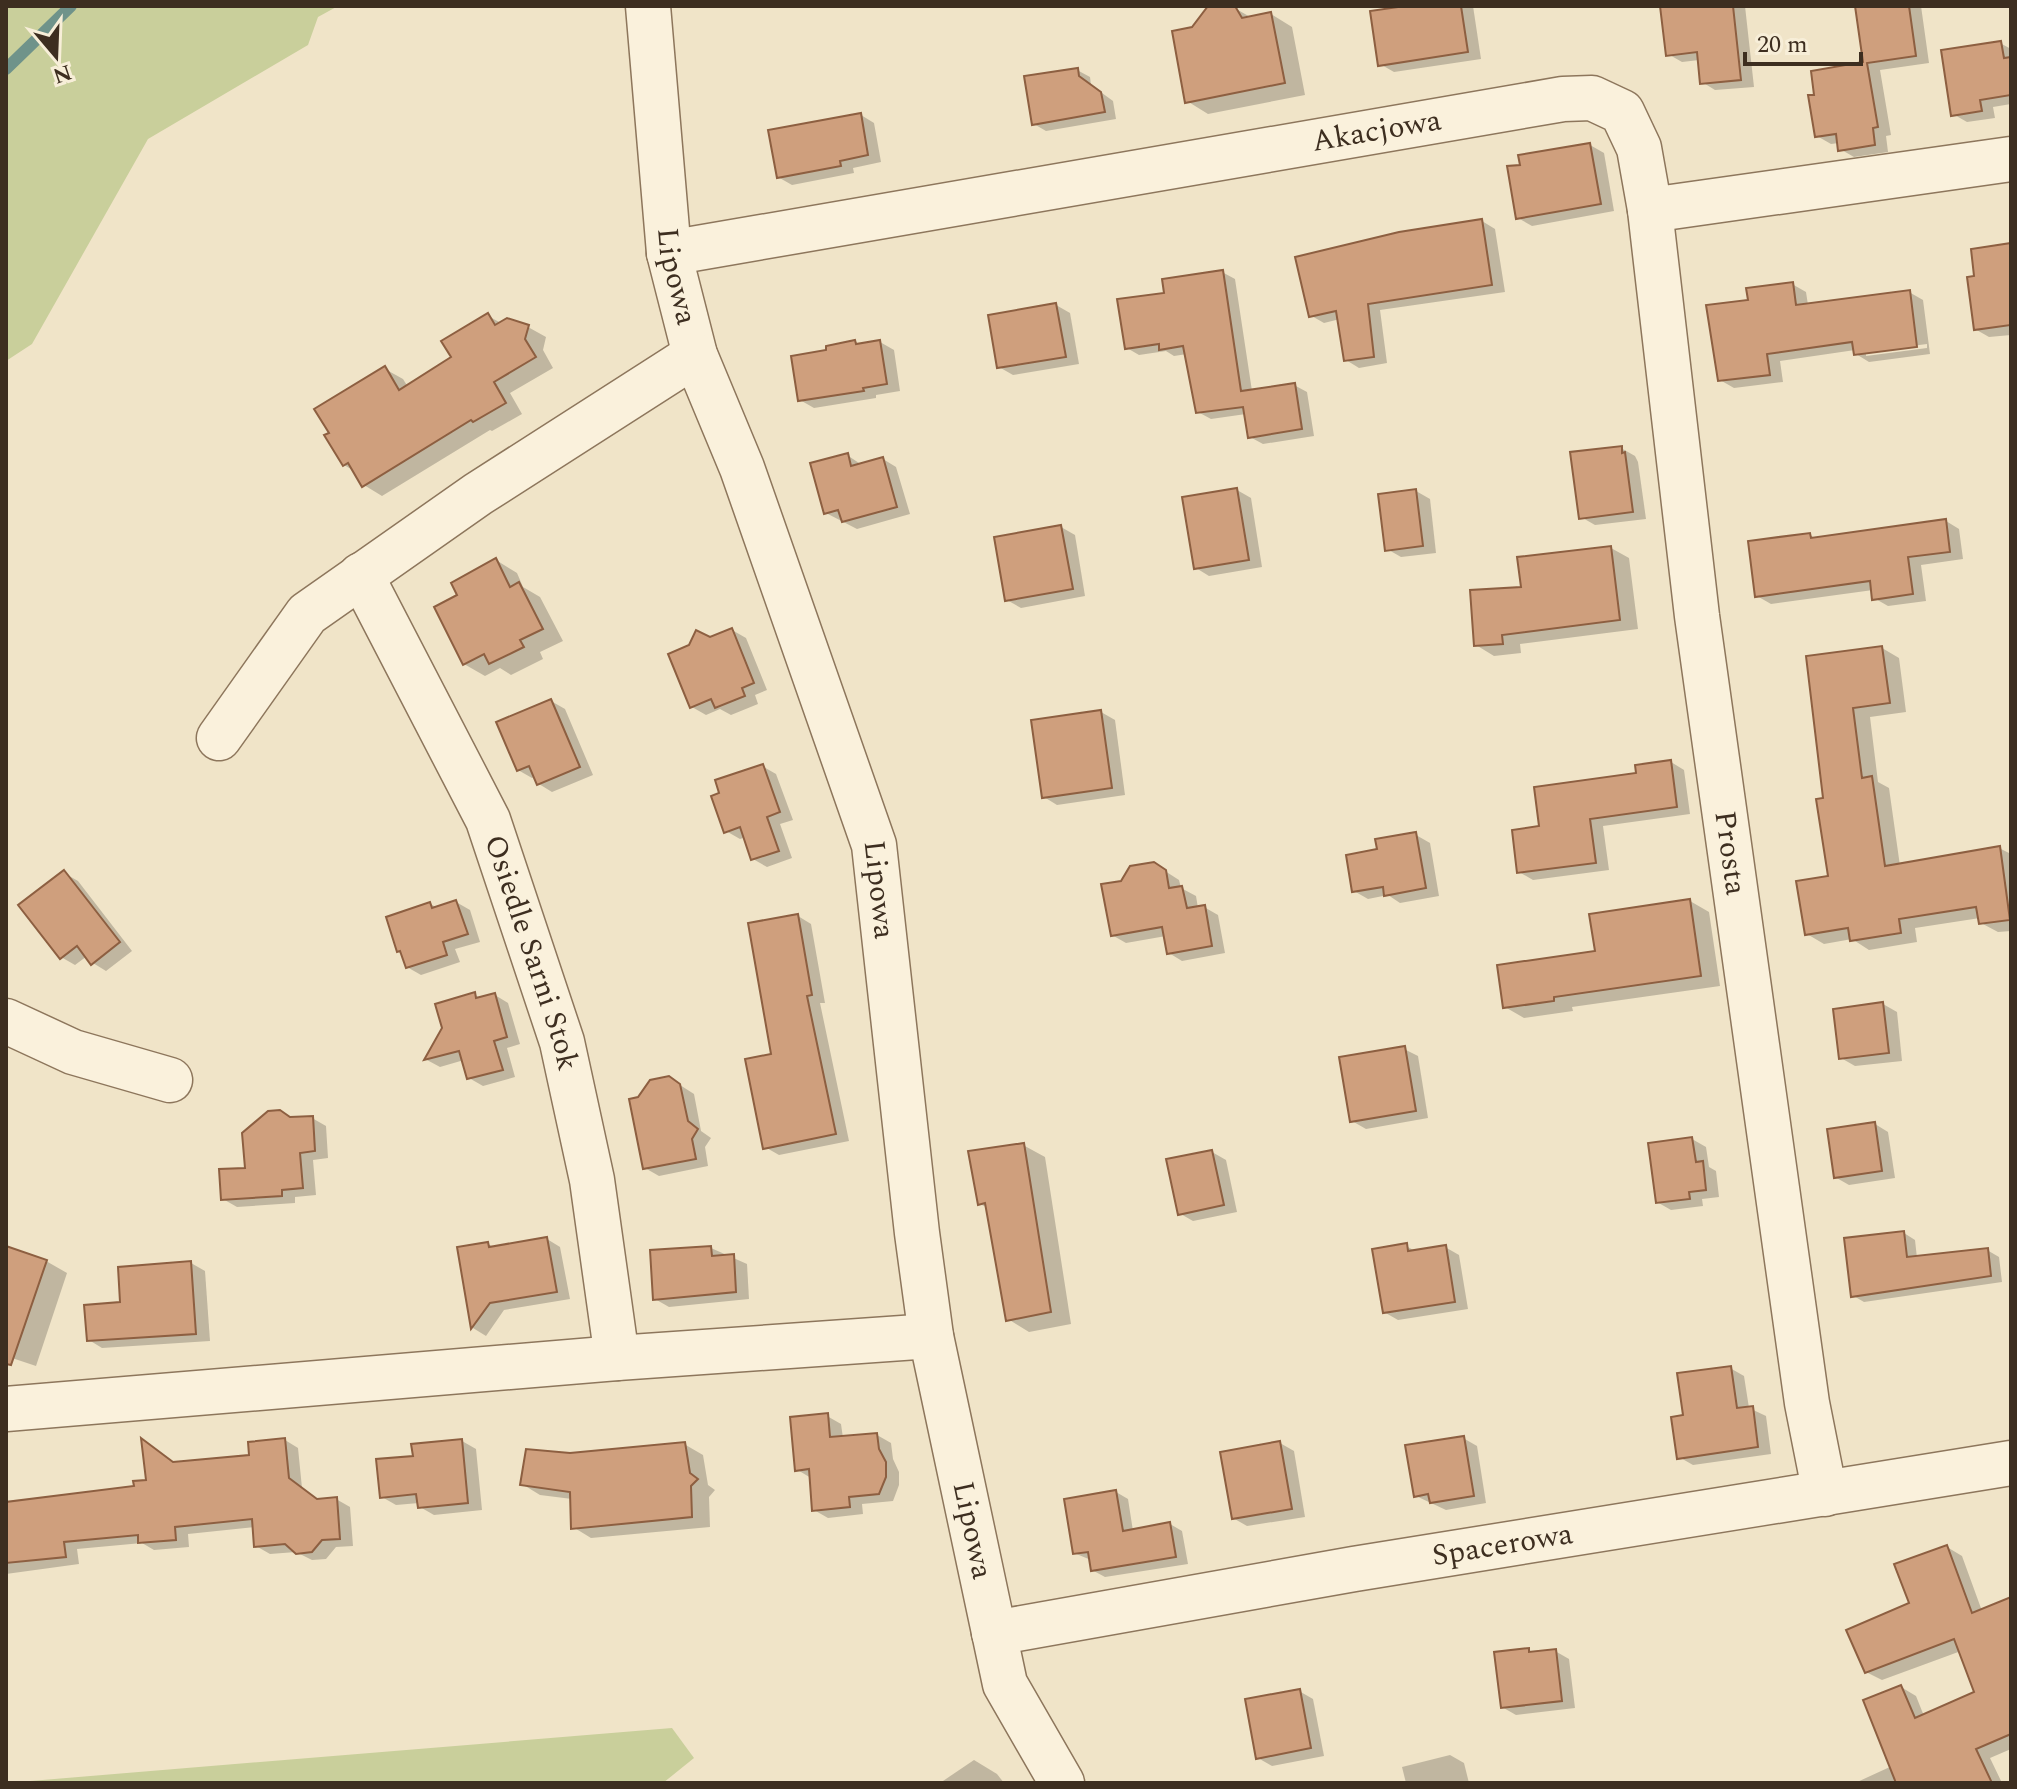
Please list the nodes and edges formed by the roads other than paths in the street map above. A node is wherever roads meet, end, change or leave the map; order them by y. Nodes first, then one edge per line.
1 (648, 6) edge
2 (2011, 159) edge
3 (1650, 210) junction
4 (669, 253) junction
5 (695, 355) junction
6 (361, 575) junction
7 (219, 738) dead end
8 (6, 1021) edge
9 (170, 1080) dead end
10 (931, 1336) junction
11 (617, 1358) junction
12 (6, 1409) edge
13 (2011, 1463) edge
14 (1825, 1494) junction
15 (994, 1633) junction
16 (1062, 1783) edge

1 - 4 street, Lipowa
2 - 3 street
3 - 4 street, Akacjowa
3 - 14 street, Prosta
4 - 5 street, Lipowa
5 - 6 street
5 - 10 street, Lipowa
6 - 7 street
6 - 11 street, Osiedle Sarni Stok
8 - 9 street
10 - 11 street
10 - 15 street, Lipowa
11 - 12 street
13 - 14 street, Spacerowa
14 - 15 street, Spacerowa
15 - 16 street, Lipowa

